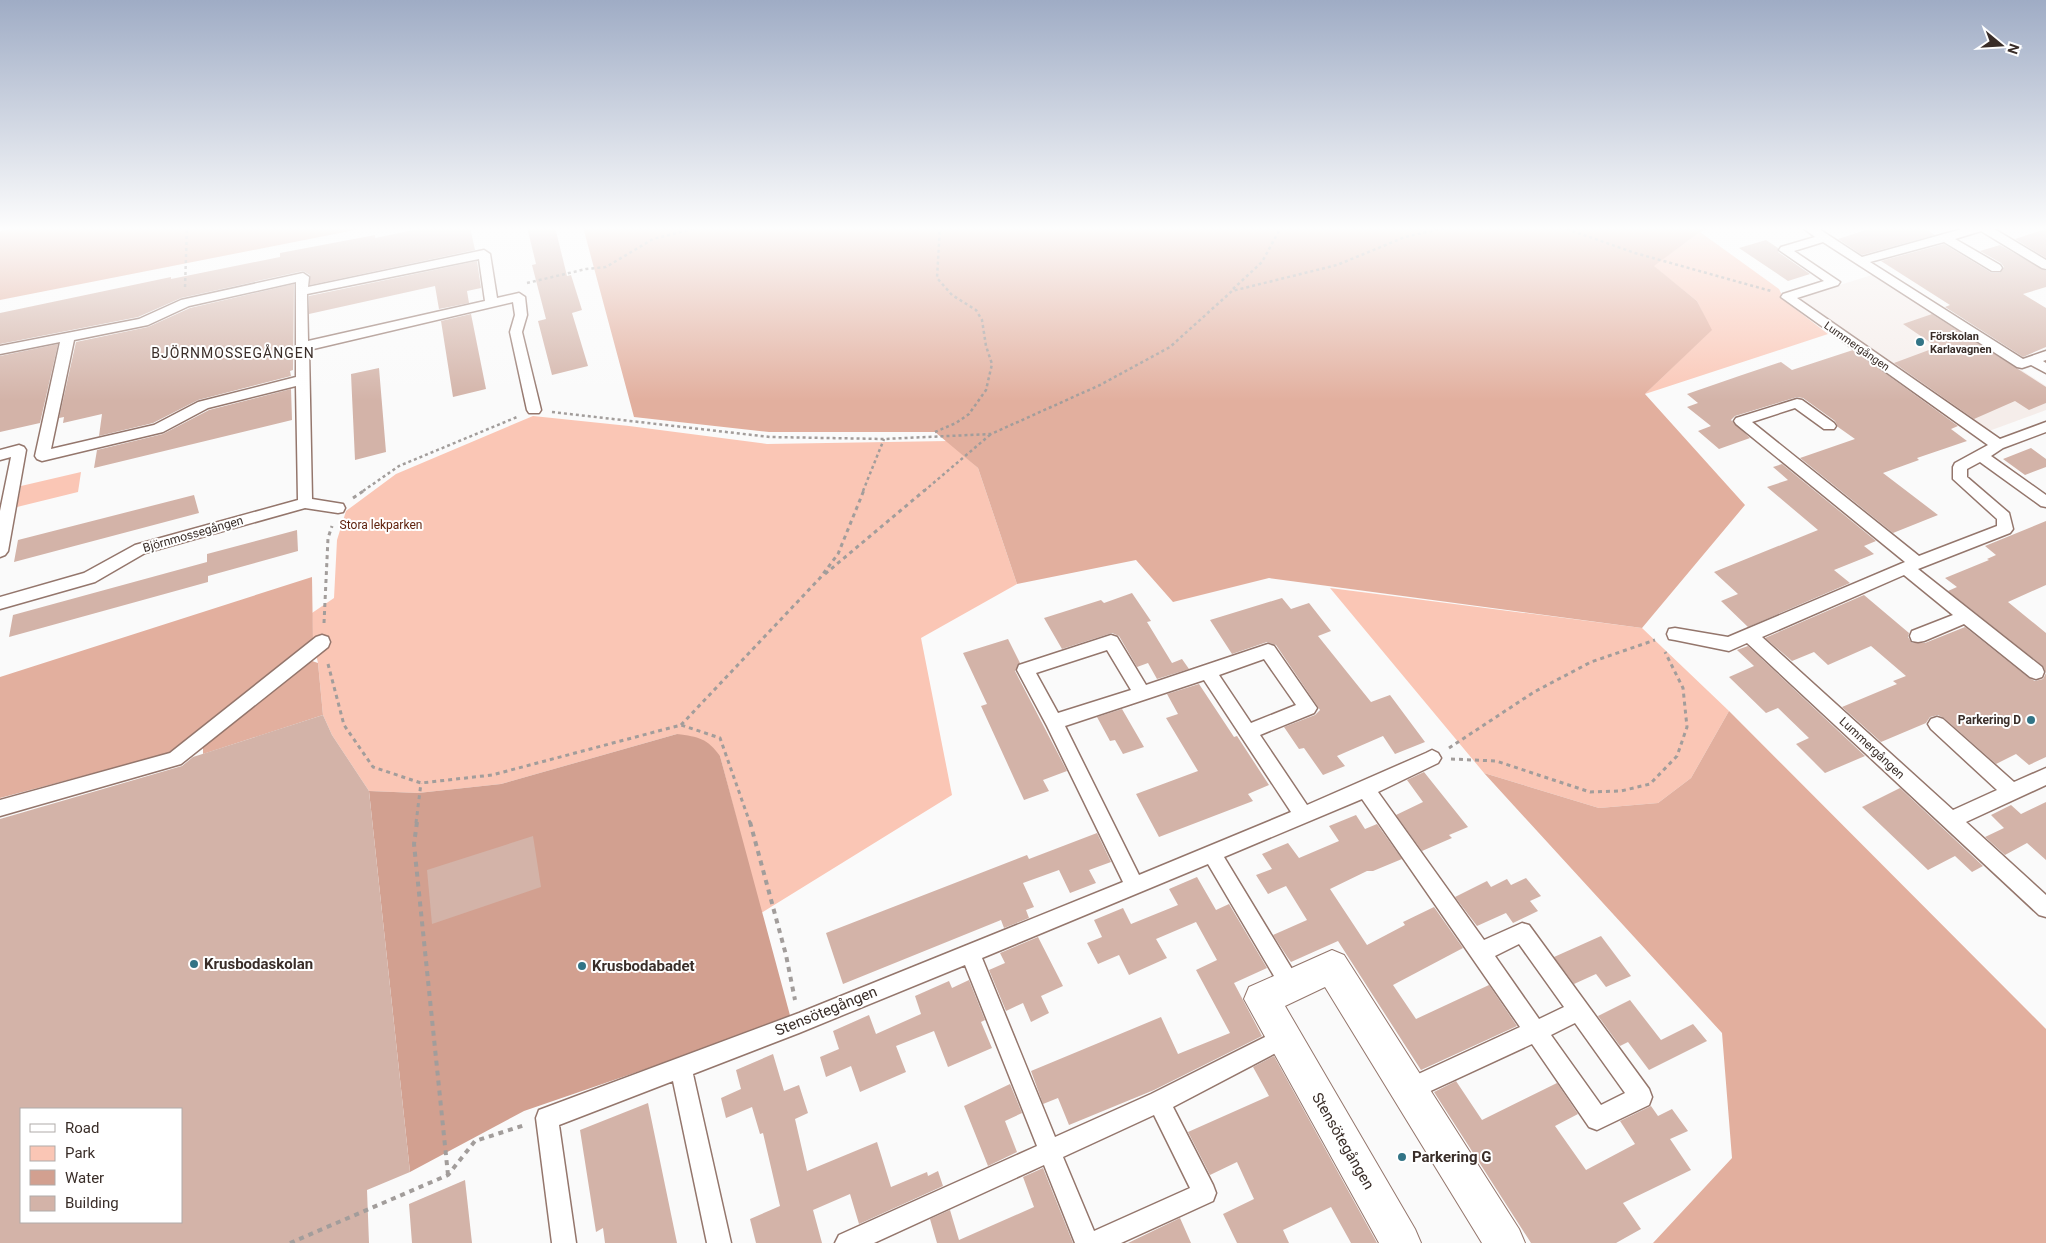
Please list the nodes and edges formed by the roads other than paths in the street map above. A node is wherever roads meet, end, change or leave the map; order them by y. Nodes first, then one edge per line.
1 (267, 285) edge
2 (302, 285) edge
3 (335, 285) edge
4 (489, 285) edge
5 (1825, 285) edge
6 (1897, 285) edge
7 (302, 292) junction
8 (492, 303) junction
9 (68, 337) junction
10 (302, 347) junction
11 (0, 350) edge
12 (2046, 355) edge
13 (2032, 360) junction
14 (2046, 369) edge
15 (302, 380) junction
16 (534, 410) road end
17 (1829, 426) dead end
18 (2046, 427) edge
19 (1998, 445) junction
20 (0, 455) edge
21 (42, 456) junction
22 (1981, 456) junction
23 (17, 462) junction
24 (305, 502) junction
25 (2046, 502) edge
26 (338, 508) road end
27 (3, 514) edge
28 (0, 551) edge
29 (1912, 565) junction
30 (0, 604) edge
31 (1966, 616) junction
32 (1675, 634) road end
33 (1749, 635) junction
34 (1918, 636) dead end
35 (322, 642) road end
36 (1208, 672) junction
37 (2036, 672) dead end
38 (1142, 694) junction
39 (1054, 722) junction
40 (1937, 724) dead end
41 (1248, 732) junction
42 (1432, 758) road end
43 (2046, 776) edge
44 (1366, 788) junction
45 (2012, 792) junction
46 (0, 808) edge
47 (1303, 815) junction
48 (1951, 820) junction
49 (1212, 854) junction
50 (1136, 886) junction
51 (2046, 908) edge
52 (1481, 952) junction
53 (970, 953) junction
54 (1291, 986) junction
55 (1579, 1011) junction
56 (1536, 1031) junction
57 (1284, 1038) junction
58 (681, 1067) junction
59 (1409, 1090) junction
60 (1159, 1102) junction
61 (1050, 1151) junction
62 (564, 1243) edge
63 (719, 1243) edge
64 (847, 1243) edge
65 (1087, 1243) edge
66 (1094, 1243) edge
67 (1401, 1243) edge
68 (1505, 1243) edge

1 - 9 lane
2 - 7 lane
3 - 7 lane
4 - 8 lane
5 - 19 lane, Lummergången
6 - 13 lane
7 - 10 lane
8 - 10 lane
8 - 16 lane
9 - 11 lane
9 - 21 lane
10 - 15 lane
12 - 13 lane
13 - 14 lane
15 - 21 lane
15 - 24 lane
17 - 29 lane
18 - 19 lane
19 - 22 lane
20 - 23 lane
21 - 23 lane
22 - 25 lane
22 - 29 lane
23 - 27 lane
24 - 26 lane, Björnmossegången
24 - 30 lane, Björnmossegången
27 - 28 lane
29 - 31 lane
29 - 33 lane
31 - 34 lane
31 - 37 lane
32 - 33 lane
33 - 48 lane, Lummergången
35 - 46 lane
36 - 38 lane
36 - 41 lane
36 - 41 lane
38 - 39 lane
38 - 39 lane
39 - 50 lane
40 - 45 lane
41 - 47 lane
42 - 44 lane, Stensötegången
43 - 45 lane
44 - 47 lane, Stensötegången
44 - 52 lane
45 - 48 lane
47 - 49 lane, Stensötegången
48 - 51 lane, Lummergången
49 - 50 lane, Stensötegången
49 - 54 lane
50 - 53 lane, Stensötegången
52 - 55 lane
52 - 56 lane
53 - 58 lane, Stensötegången
53 - 61 lane
54 - 57 street, Stensötegången
54 - 59 street, Stensötegången
55 - 56 lane
55 - 56 lane
56 - 59 lane
57 - 60 lane
57 - 67 street, Stensötegången
58 - 62 lane, Stensötegången
58 - 63 lane
59 - 68 street, Stensötegången
60 - 61 lane
60 - 66 lane
61 - 64 lane
61 - 65 lane

